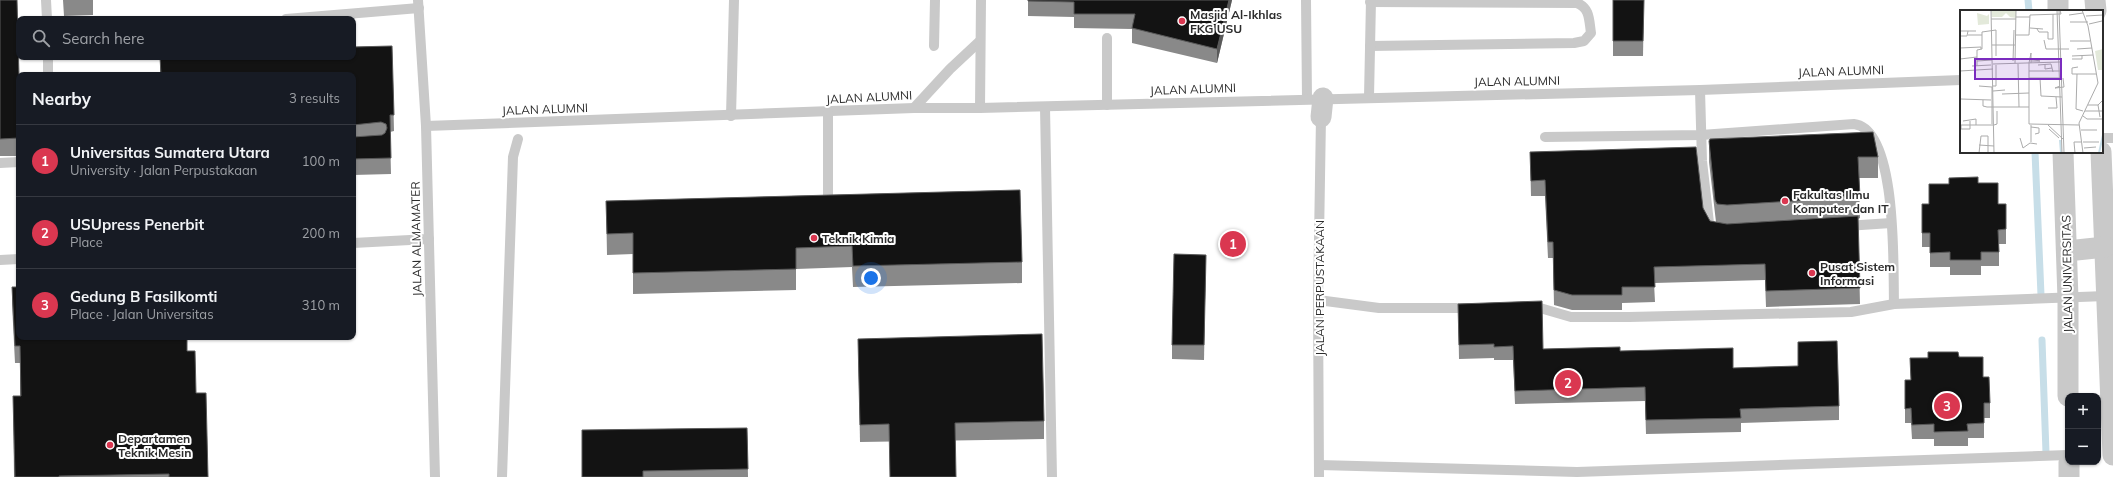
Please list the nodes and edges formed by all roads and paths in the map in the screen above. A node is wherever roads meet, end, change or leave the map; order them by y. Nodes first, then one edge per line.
1 (46, 0) edge
2 (734, 0) edge
3 (935, 0) edge
4 (981, 0) edge
5 (1306, 0) edge
6 (2095, 0) edge
7 (1370, 1) edge
8 (419, 4) edge
9 (2096, 10) edge
10 (47, 16) edge
11 (313, 16) edge
12 (1107, 38) dead end
13 (980, 41) junction
14 (934, 46) dead end
15 (1370, 46) junction
16 (48, 60) edge
17 (48, 72) edge
18 (1960, 80) edge
19 (1700, 90) junction
20 (1369, 97) junction
21 (1107, 105) junction
22 (1317, 105) junction
23 (1045, 107) junction
24 (914, 108) junction
25 (980, 108) junction
26 (828, 112) junction
27 (731, 116) junction
28 (426, 126) junction
29 (1701, 134) junction
30 (1545, 137) dead end
31 (518, 139) dead end
32 (2063, 153) edge
33 (2101, 153) edge
34 (16, 162) edge
35 (0, 163) edge
36 (828, 200) edge
37 (1891, 223) junction
38 (1836, 226) edge
39 (1722, 233) edge
40 (429, 239) junction
41 (356, 243) edge
42 (2105, 247) junction
43 (2067, 251) junction
44 (16, 259) edge
45 (0, 260) edge
46 (2106, 296) junction
47 (2068, 299) junction
48 (1318, 300) junction
49 (1894, 304) junction
50 (1486, 308) edge
51 (1517, 308) edge
52 (2068, 393) edge
53 (2065, 455) edge
54 (2113, 455) edge
55 (1319, 465) junction
56 (2069, 465) edge
57 (1577, 474) edge
58 (435, 477) edge
59 (502, 477) edge
60 (1052, 477) edge
61 (1319, 477) edge
62 (2070, 477) edge

1 - 10 lane
2 - 27 lane
3 - 14 lane
4 - 13 lane
5 - 22 lane, JALAN PERPUSTAKAAN
6 - 9 street
7 - 15 lane
7 - 15 lane
8 - 11 lane
8 - 28 lane, JALAN ALMAMATER
12 - 21 lane
13 - 24 lane
13 - 25 lane
15 - 20 lane
16 - 17 lane
18 - 19 lane, JALAN ALUMNI
19 - 20 lane, JALAN ALUMNI
19 - 29 lane
20 - 22 lane, JALAN ALUMNI
21 - 22 lane, JALAN ALUMNI
21 - 23 lane, JALAN ALUMNI
22 - 48 lane, JALAN PERPUSTAKAAN
23 - 25 lane, JALAN ALUMNI
23 - 60 lane
24 - 25 lane, JALAN ALUMNI
24 - 26 lane, JALAN ALUMNI
26 - 27 lane, JALAN ALUMNI
26 - 36 lane
27 - 28 lane, JALAN ALUMNI
28 - 40 lane, JALAN ALMAMATER
29 - 30 lane
29 - 37 lane
29 - 39 lane
31 - 59 lane
32 - 43 street, JALAN UNIVERSITAS
33 - 42 street
34 - 35 lane
37 - 38 lane
37 - 49 lane
40 - 41 lane
40 - 58 lane, JALAN ALMAMATER
42 - 43 street
42 - 46 street
43 - 47 street, JALAN UNIVERSITAS
44 - 45 lane
46 - 47 lane
46 - 54 street
47 - 49 lane
47 - 52 street, JALAN UNIVERSITAS
48 - 50 lane
48 - 55 lane, JALAN PERPUSTAKAAN
49 - 51 lane
53 - 57 lane
55 - 57 lane
55 - 61 lane, JALAN PERPUSTAKAAN
56 - 62 street

